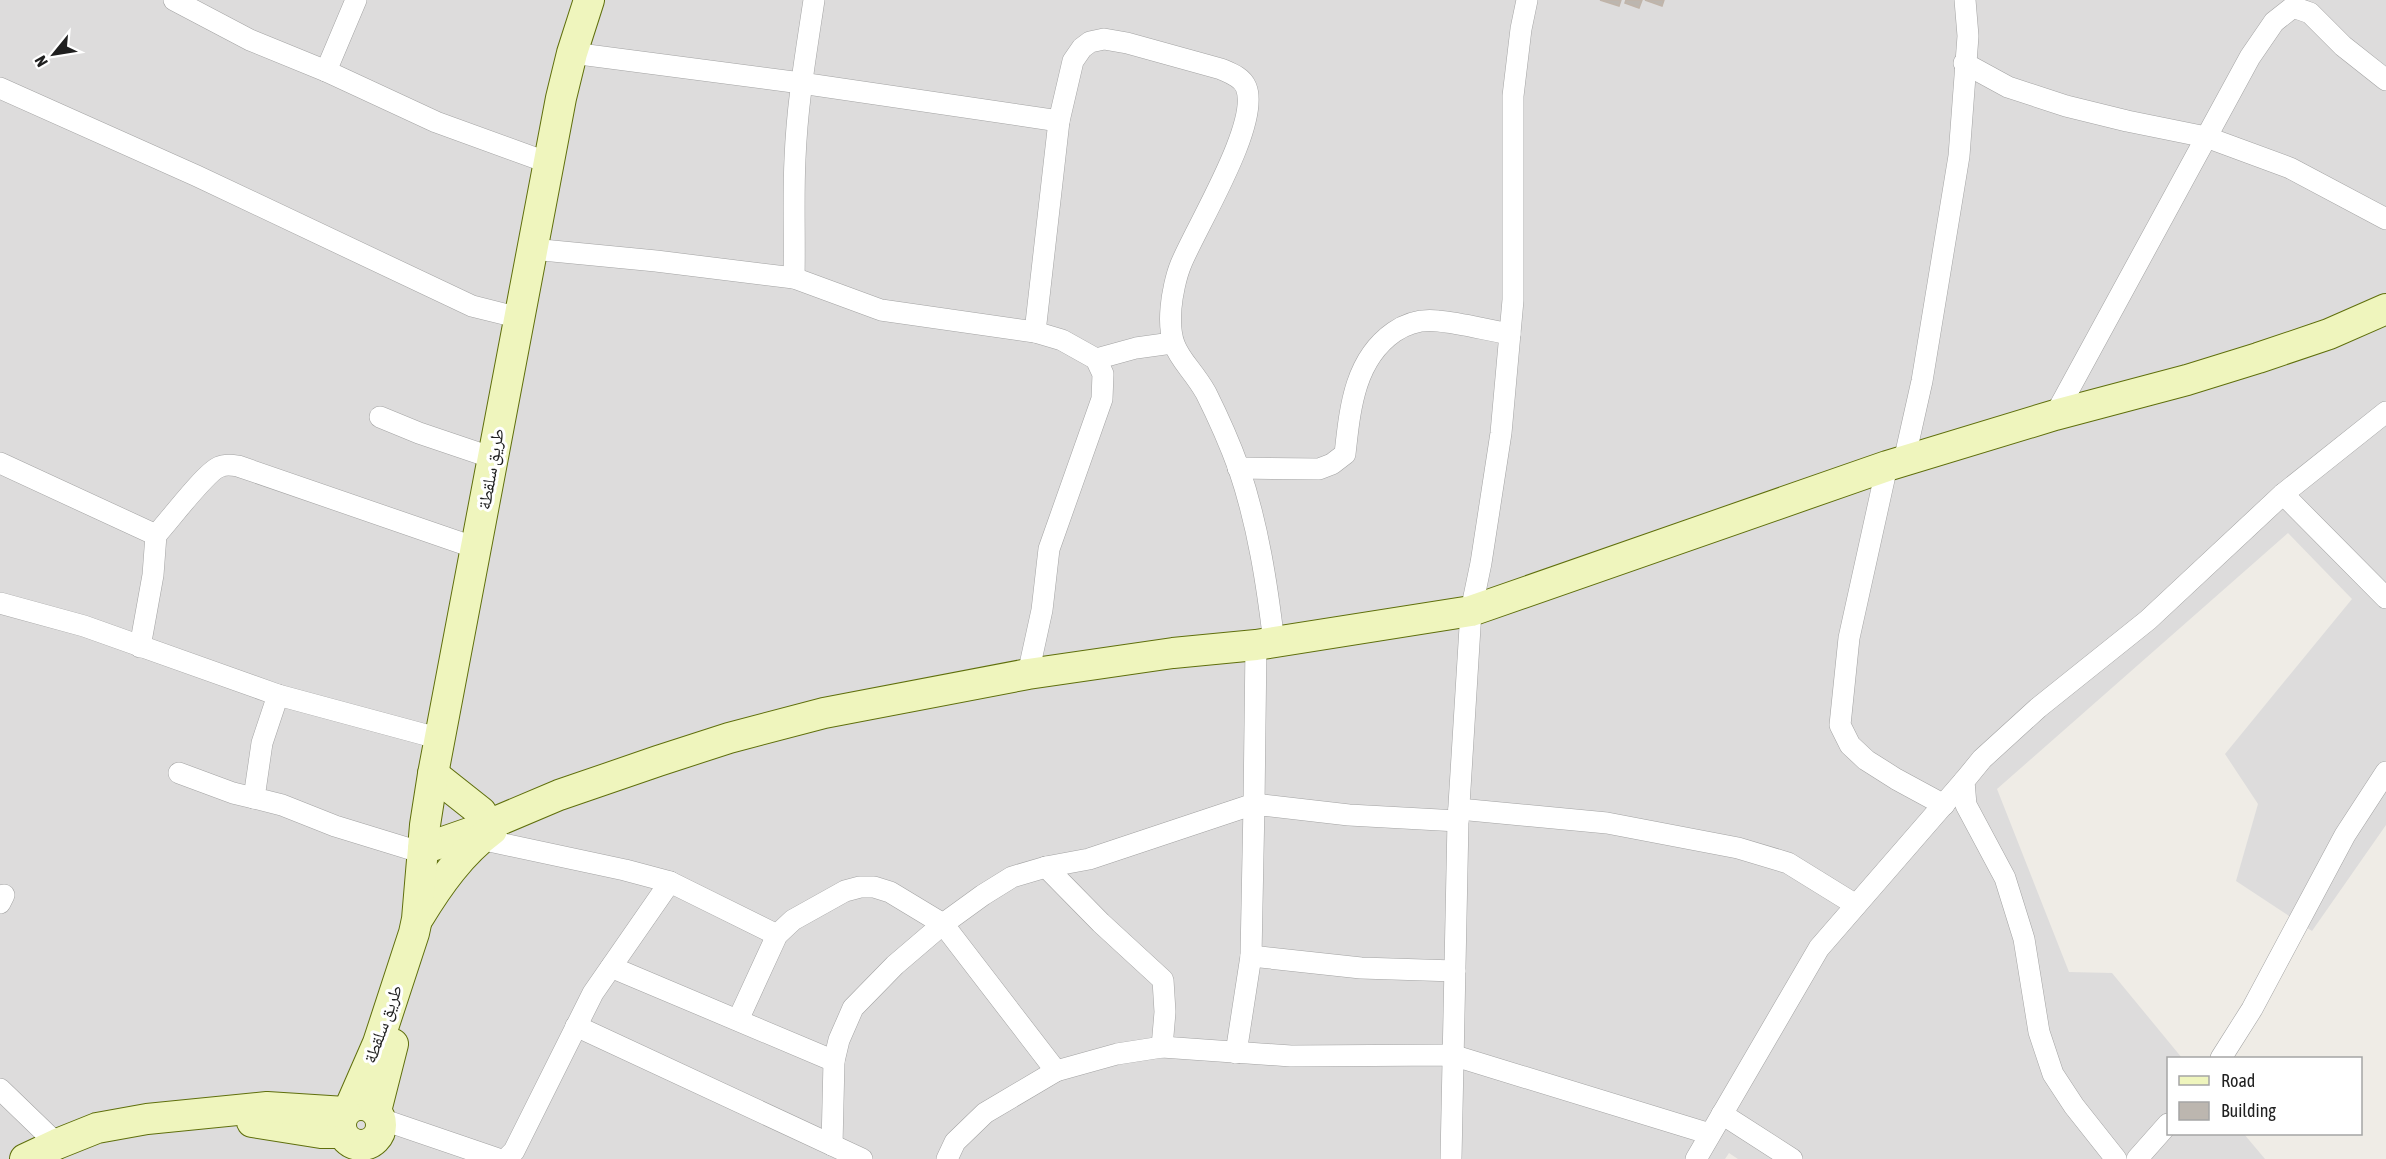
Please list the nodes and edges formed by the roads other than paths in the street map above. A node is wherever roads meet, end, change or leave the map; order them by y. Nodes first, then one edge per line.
1 (174, 0) edge
2 (356, 0) edge
3 (589, 0) edge
4 (814, 0) edge
5 (1527, 0) edge
6 (1965, 0) edge
7 (572, 53) junction
8 (1964, 63) junction
9 (326, 71) junction
10 (2386, 80) edge
11 (801, 83) junction
12 (0, 88) edge
13 (1059, 121) junction
14 (2206, 137) junction
15 (549, 163) junction
16 (2386, 219) edge
17 (532, 249) junction
18 (794, 278) junction
19 (2386, 309) edge
20 (520, 318) junction
21 (1035, 332) junction
22 (1510, 334) junction
23 (1172, 343) junction
24 (1096, 359) junction
25 (2386, 412) edge
26 (2055, 415) junction
27 (380, 417) dead end
28 (493, 458) junction
29 (0, 463) edge
30 (1896, 463) junction
31 (1238, 468) junction
32 (2283, 494) junction
33 (156, 535) junction
34 (476, 548) junction
35 (2386, 598) edge
36 (0, 603) edge
37 (1471, 611) junction
38 (1265, 644) junction
39 (140, 647) junction
40 (1028, 674) junction
41 (278, 695) junction
42 (441, 739) junction
43 (2386, 772) edge
44 (179, 773) dead end
45 (433, 774) junction
46 (1964, 781) junction
47 (558, 795) junction
48 (254, 798) junction
49 (1254, 804) junction
50 (1944, 805) junction
51 (1458, 815) junction
52 (512, 816) junction
53 (480, 826) junction
54 (424, 842) junction
55 (1046, 867) junction
56 (670, 882) junction
57 (1856, 905) junction
58 (943, 924) junction
59 (414, 930) junction
60 (777, 935) junction
61 (1251, 956) junction
62 (611, 967) junction
63 (1455, 971) junction
64 (738, 1020) junction
65 (576, 1026) junction
66 (1162, 1047) junction
67 (1236, 1053) junction
68 (1452, 1055) junction
69 (2222, 1057) edge
70 (834, 1061) junction
71 (1056, 1071) junction
72 (0, 1089) edge
73 (1722, 1114) junction
74 (2167, 1126) edge
75 (357, 1132) edge
76 (1710, 1134) junction
77 (57, 1144) junction
78 (832, 1145) junction
79 (25, 1159) edge
80 (506, 1159) edge
81 (862, 1159) edge
82 (947, 1159) edge
83 (1451, 1159) edge
84 (1696, 1159) edge
85 (1792, 1159) edge
86 (2116, 1159) edge
87 (2137, 1159) edge

1 - 9 street
2 - 9 street
3 - 7 street, طريق سلقطة
4 - 11 street
5 - 22 street
6 - 8 street
7 - 11 street
7 - 15 street, طريق سلقطة
8 - 14 street
8 - 30 street
9 - 15 street
10 - 14 street
11 - 13 street
11 - 18 street
12 - 20 street
13 - 21 street
13 - 23 street
14 - 16 street
14 - 26 street
15 - 17 street, طريق سلقطة
17 - 18 street
17 - 20 street, طريق سلقطة
18 - 21 street
19 - 26 street
20 - 28 street, طريق سلقطة
21 - 24 street
22 - 31 street
22 - 37 street
23 - 24 street
23 - 31 street
24 - 40 street
25 - 32 street
26 - 30 street
27 - 28 street
28 - 34 street, طريق سلقطة
29 - 33 street
30 - 37 street
30 - 50 street
31 - 38 street
32 - 35 street
32 - 46 street
33 - 34 street
33 - 39 street
34 - 42 street, طريق سلقطة
36 - 39 street
37 - 38 street
37 - 51 street
38 - 40 street
38 - 49 street
39 - 41 street
40 - 47 street
41 - 42 street
41 - 48 street
42 - 45 street, طريق سلقطة
43 - 69 street
44 - 48 street
45 - 53 street
45 - 54 street, طريق سلقطة
46 - 50 street
46 - 86 street
47 - 52 street
47 - 53 street
48 - 54 street
49 - 51 street
49 - 55 street
49 - 61 street
50 - 57 street
51 - 57 street
51 - 63 street
52 - 53 street
52 - 54 street
53 - 54 street
53 - 56 street
53 - 59 street
54 - 59 street, طريق سلقطة
55 - 58 street
55 - 66 street
56 - 60 street
56 - 62 street
57 - 73 street
58 - 60 street
58 - 70 street
58 - 71 street
59 - 75 street, طريق سلقطة
60 - 64 street
61 - 63 street
61 - 67 street
62 - 64 street
62 - 65 street
63 - 68 street
64 - 70 street
65 - 78 street
65 - 80 street
66 - 67 street
66 - 71 street
67 - 68 street
68 - 76 street
68 - 83 street
70 - 78 street
71 - 82 street
72 - 77 street
73 - 76 street
73 - 85 street
74 - 87 street
75 - 77 street
75 - 80 street
76 - 84 street
77 - 79 street
78 - 81 street

